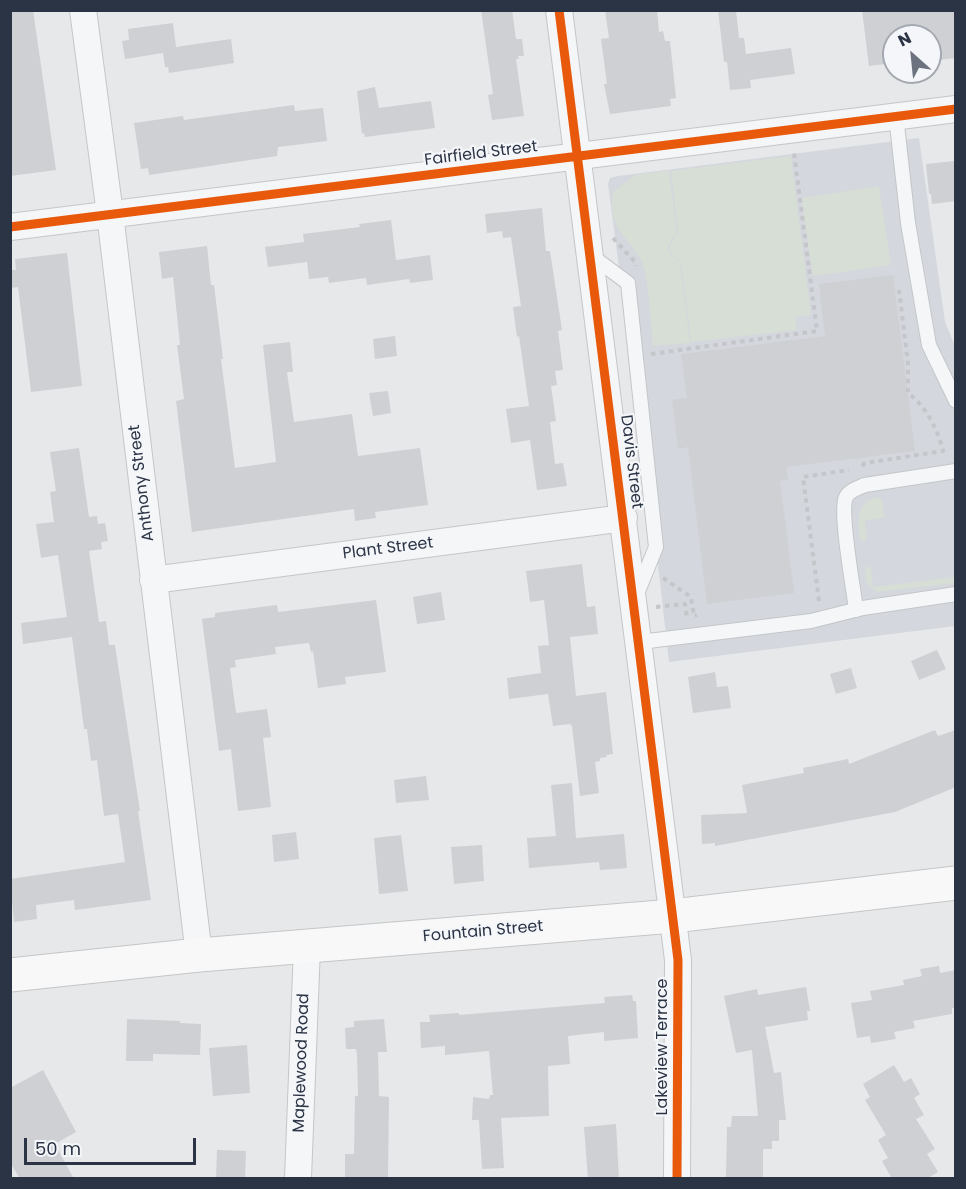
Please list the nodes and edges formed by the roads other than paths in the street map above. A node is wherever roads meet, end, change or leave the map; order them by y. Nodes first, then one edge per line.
1 (83, 10) edge
2 (559, 10) edge
3 (956, 109) edge
4 (897, 116) junction
5 (577, 158) junction
6 (110, 214) junction
7 (10, 227) edge
8 (589, 254) junction
9 (956, 400) edge
10 (956, 471) edge
11 (624, 518) junction
12 (153, 580) junction
13 (956, 594) edge
14 (645, 604) junction
15 (856, 610) junction
16 (640, 642) junction
17 (956, 883) edge
18 (673, 916) junction
19 (307, 947) junction
20 (199, 956) junction
21 (10, 975) edge
22 (298, 1179) edge
23 (677, 1179) edge

1 - 6 street, Anthony Street
2 - 5 street, Davis Street
3 - 4 street, Fairfield Street
4 - 5 street, Fairfield Street
4 - 9 lane
5 - 6 street, Fairfield Street
5 - 8 street, Davis Street
6 - 7 street, Fairfield Street
6 - 12 street, Anthony Street
8 - 11 street, Davis Street
8 - 14 lane
10 - 15 lane
11 - 12 street, Plant Street
11 - 14 street, Davis Street
12 - 20 street, Anthony Street
13 - 15 lane
14 - 16 street, Davis Street
15 - 16 lane
16 - 18 street, Davis Street
17 - 18 main road, Fountain Street
18 - 19 main road, Fountain Street
18 - 23 street, Lakeview Terrace
19 - 20 main road, Fountain Street
19 - 22 street, Maplewood Road
20 - 21 main road, Fountain Street

